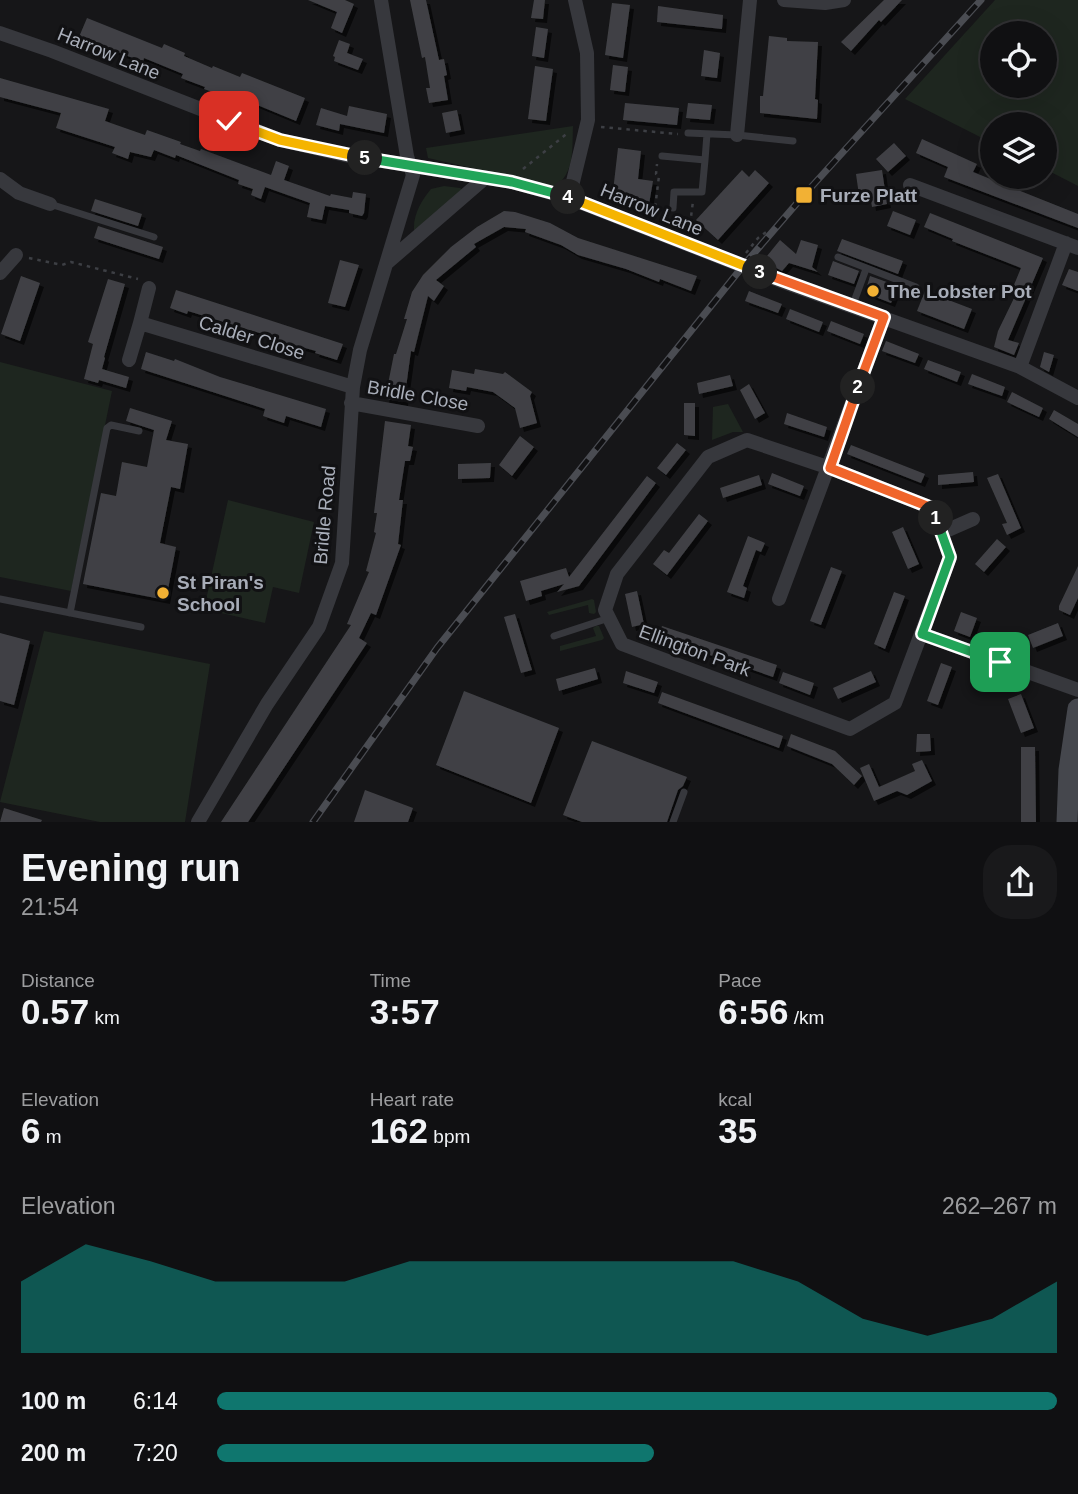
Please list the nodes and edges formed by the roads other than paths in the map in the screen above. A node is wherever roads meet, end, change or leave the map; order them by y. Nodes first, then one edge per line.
1 (381, 0) edge
2 (575, 0) edge
3 (750, 0) edge
4 (784, 0) edge
5 (844, 0) edge
6 (0, 33) edge
7 (688, 134) road end
8 (707, 134) junction
9 (737, 135) junction
10 (793, 141) dead end
11 (662, 156) road end
12 (705, 160) junction
13 (410, 164) junction
14 (485, 178) junction
15 (0, 179) edge
16 (910, 185) dead end
17 (569, 198) junction
18 (50, 204) joint
19 (673, 208) dead end
20 (154, 237) dead end
21 (1072, 246) edge
22 (16, 255) road end
23 (838, 257) dead end
24 (387, 262) junction
25 (866, 269) junction
26 (0, 273) edge
27 (916, 286) dead end
28 (149, 288) road end
29 (852, 307) junction
30 (884, 317) junction
31 (140, 323) junction
32 (129, 360) dead end
33 (1020, 367) junction
34 (353, 387) junction
35 (1078, 398) edge
36 (351, 403) junction
37 (478, 426) dead end
38 (139, 431) dead end
39 (830, 468) junction
40 (972, 519) dead end
41 (941, 533) junction
42 (0, 599) edge
43 (779, 599) dead end
44 (70, 613) junction
45 (608, 618) junction
46 (141, 627) dead end
47 (922, 634) junction
48 (554, 636) dead end
49 (1078, 690) edge
50 (1078, 709) edge
51 (684, 792) dead end
52 (198, 822) edge
53 (673, 822) edge
54 (1067, 822) edge

1 - 13 street, Bridle Road
2 - 17 street
3 - 9 street
4 - 5 street
6 - 13 street, Harrow Lane
7 - 8 lane
8 - 9 lane
8 - 12 lane
9 - 10 lane
11 - 12 lane
12 - 19 lane
13 - 14 street, Harrow Lane
13 - 24 street, Bridle Road
14 - 17 street, Harrow Lane
14 - 24 street
15 - 18 street
16 - 21 street
17 - 29 street, Harrow Lane
18 - 20 lane
21 - 33 street
22 - 26 street
23 - 25 lane
24 - 34 street, Bridle Road
25 - 27 lane
25 - 29 lane
28 - 31 street
29 - 30 street, Harrow Lane
30 - 33 street, Harrow Lane
30 - 39 street
31 - 32 street
31 - 34 street, Calder Close
33 - 35 street, Harrow Lane
34 - 36 street, Bridle Road
36 - 37 street, Bridle Close
36 - 52 street, Bridle Road
38 - 44 lane
39 - 41 street, Ellington Park
39 - 43 street
39 - 45 street, Ellington Park
40 - 41 street
41 - 47 street, Ellington Park
42 - 44 lane
44 - 46 lane
45 - 47 street, Ellington Park
45 - 48 lane
47 - 49 street
50 - 54 main road
51 - 53 lane

